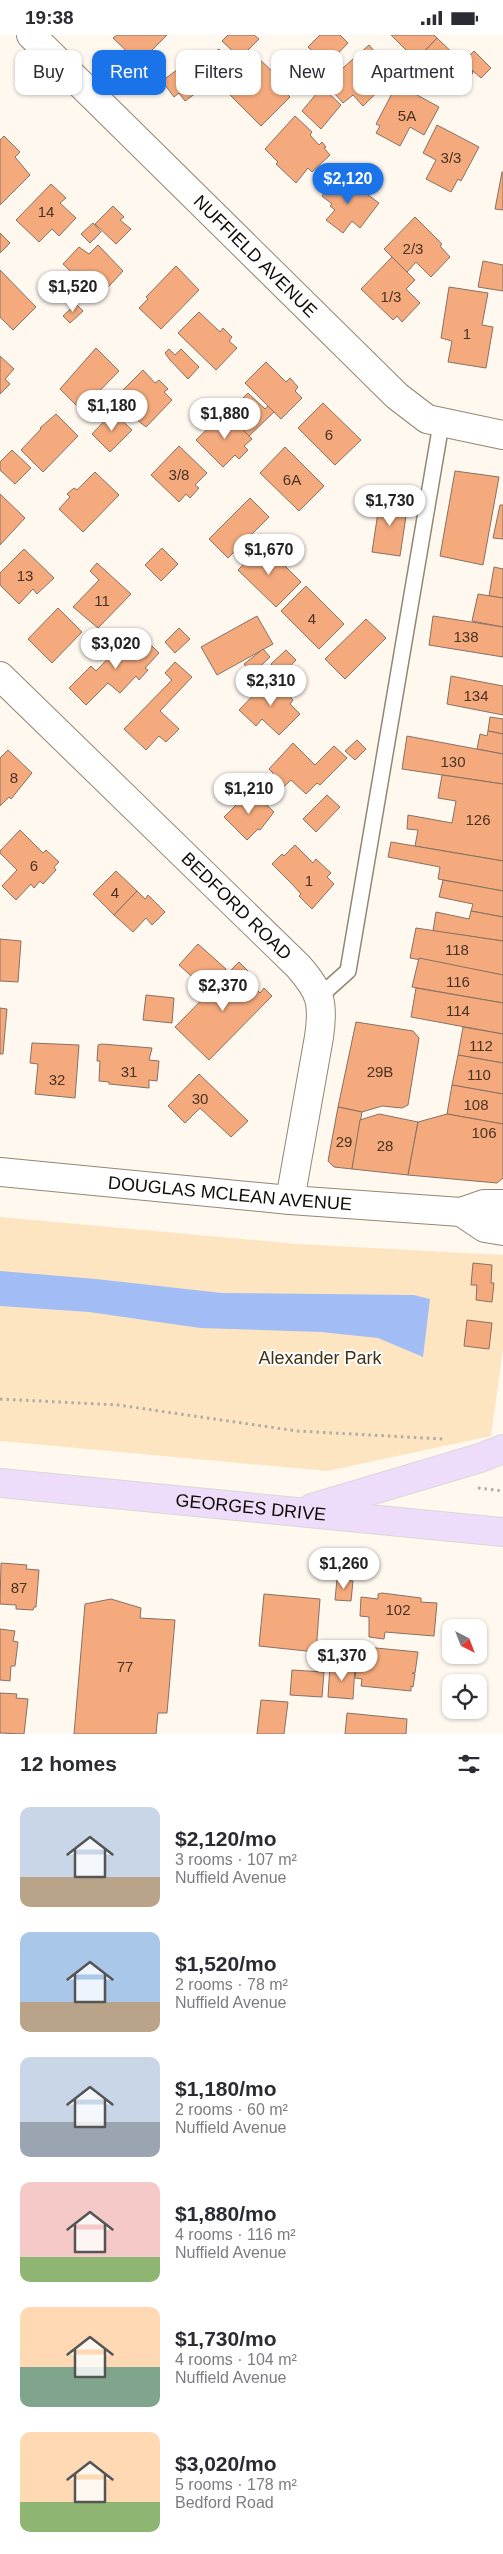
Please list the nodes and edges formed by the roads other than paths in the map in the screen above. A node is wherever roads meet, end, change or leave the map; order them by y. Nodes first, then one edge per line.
1 (31, 35) edge
2 (442, 424) junction
3 (503, 435) edge
4 (0, 676) edge
5 (320, 996) junction
6 (0, 1172) edge
7 (290, 1200) junction
8 (503, 1204) edge
9 (461, 1212) junction
10 (503, 1231) edge
11 (492, 1454) edge
12 (0, 1483) edge
13 (298, 1512) junction
14 (503, 1532) edge

1 - 2 street, NUFFIELD AVENUE
2 - 3 street, NUFFIELD AVENUE
2 - 5 lane
4 - 5 street, BEDFORD ROAD
5 - 7 street
6 - 7 street, DOUGLAS MCLEAN AVENUE
7 - 9 street, DOUGLAS MCLEAN AVENUE
8 - 9 street, DOUGLAS MCLEAN AVENUE
9 - 10 street, DOUGLAS MCLEAN AVENUE
11 - 13 main road
12 - 13 main road, GEORGES DRIVE
13 - 14 main road, GEORGES DRIVE

